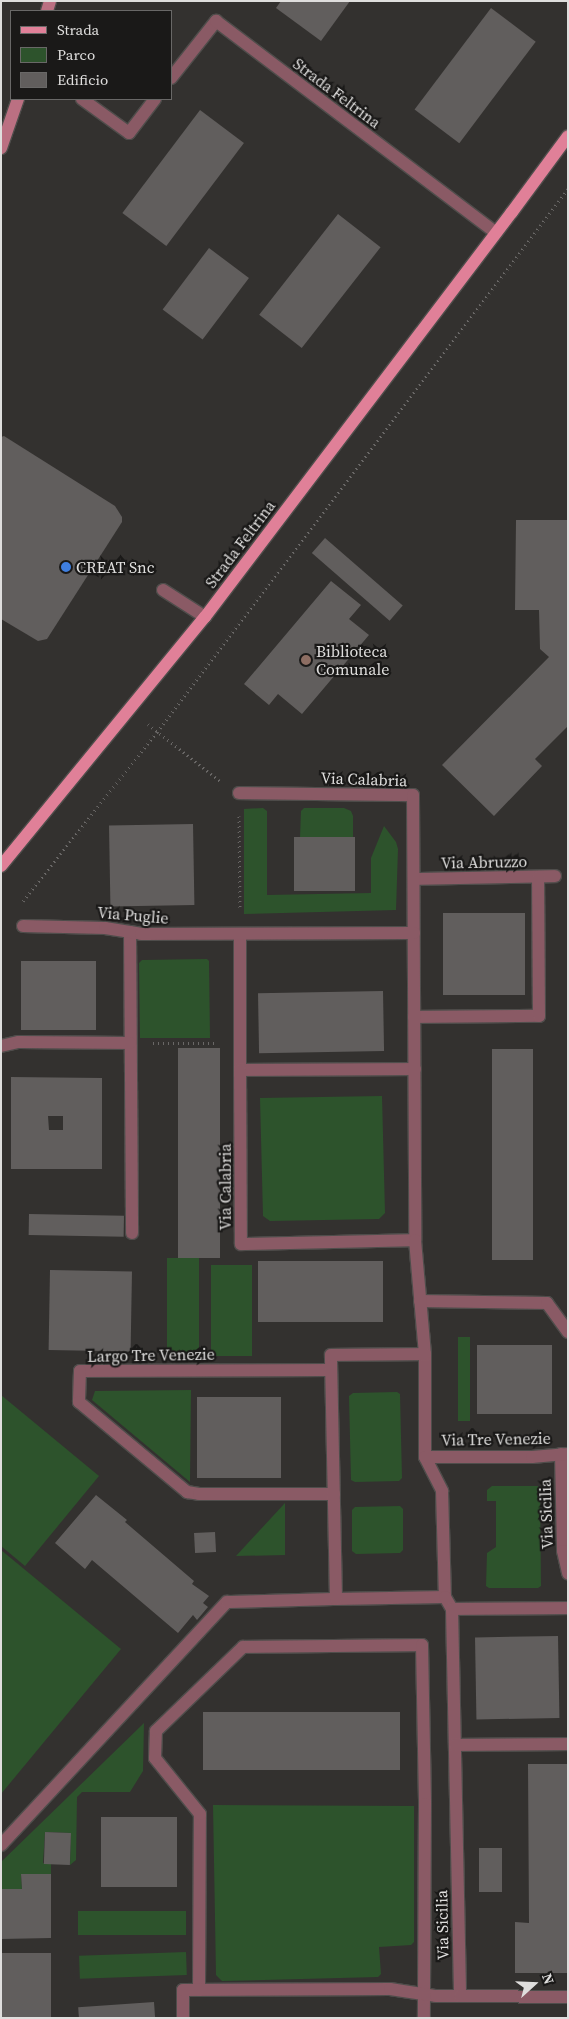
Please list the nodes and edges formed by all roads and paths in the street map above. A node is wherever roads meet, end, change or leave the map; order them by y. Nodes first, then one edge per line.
1 (172, 77) edge
2 (18, 100) edge
3 (83, 100) edge
4 (154, 100) edge
5 (568, 136) edge
6 (1, 148) edge
7 (568, 190) edge
8 (496, 234) junction
9 (163, 590) dead end
10 (205, 617) junction
11 (130, 710) junction
12 (157, 732) junction
13 (239, 793) junction
14 (1, 866) edge
15 (554, 876) dead end
16 (538, 877) junction
17 (414, 879) junction
18 (19, 907) dead end
19 (24, 926) dead end
20 (130, 932) junction
21 (414, 933) junction
22 (240, 935) junction
23 (414, 1017) junction
24 (130, 1043) junction
25 (240, 1043) junction
26 (1, 1046) edge
27 (415, 1068) junction
28 (240, 1070) junction
29 (132, 1233) dead end
30 (415, 1240) junction
31 (420, 1301) junction
32 (568, 1332) edge
33 (425, 1354) junction
34 (331, 1370) junction
35 (564, 1454) edge
36 (425, 1457) junction
37 (334, 1494) junction
38 (568, 1573) edge
39 (445, 1597) junction
40 (336, 1599) junction
41 (568, 1608) edge
42 (452, 1609) junction
43 (568, 1744) edge
44 (454, 1745) junction
45 (1, 1845) edge
46 (199, 1990) junction
47 (424, 1994) junction
48 (460, 1996) junction
49 (568, 1997) edge
50 (183, 2018) edge
51 (424, 2018) edge

1 - 8 street, Strada Feltrina
2 - 6 main road
3 - 4 street
5 - 8 main road, Strada Feltrina
7 - 12 path
8 - 10 main road, Strada Feltrina
9 - 10 street
10 - 11 main road, Strada Feltrina
11 - 12 path
11 - 14 main road, Strada Feltrina
12 - 13 path
12 - 18 path
13 - 17 street, Via Calabria
13 - 22 path
15 - 16 street, Via Abruzzo
16 - 17 street, Via Abruzzo
16 - 23 street
17 - 21 street, Via Calabria
19 - 20 street, Via Puglie
20 - 22 street, Via Puglie
20 - 24 street
21 - 22 street, Via Puglie
21 - 23 street, Via Calabria
22 - 25 street
23 - 27 street, Via Calabria
24 - 25 path
24 - 26 street
24 - 29 street
25 - 28 street
27 - 28 street
27 - 30 street, Via Calabria
28 - 30 street, Via Calabria
30 - 31 street, Via Calabria
31 - 32 street
31 - 33 street, Via Calabria
33 - 34 street
33 - 36 street
34 - 37 street
34 - 37 street, Largo Tre Venezie
35 - 36 street, Via Tre Venezie
35 - 38 street, Via Sicilia
36 - 39 street
37 - 40 street
39 - 40 street
39 - 42 street, Via Sicilia
40 - 45 street
41 - 42 street
42 - 44 street, Via Sicilia
43 - 44 street
44 - 48 street, Via Sicilia
46 - 47 street
46 - 47 street
46 - 50 street
47 - 48 street
47 - 51 street
48 - 49 street

